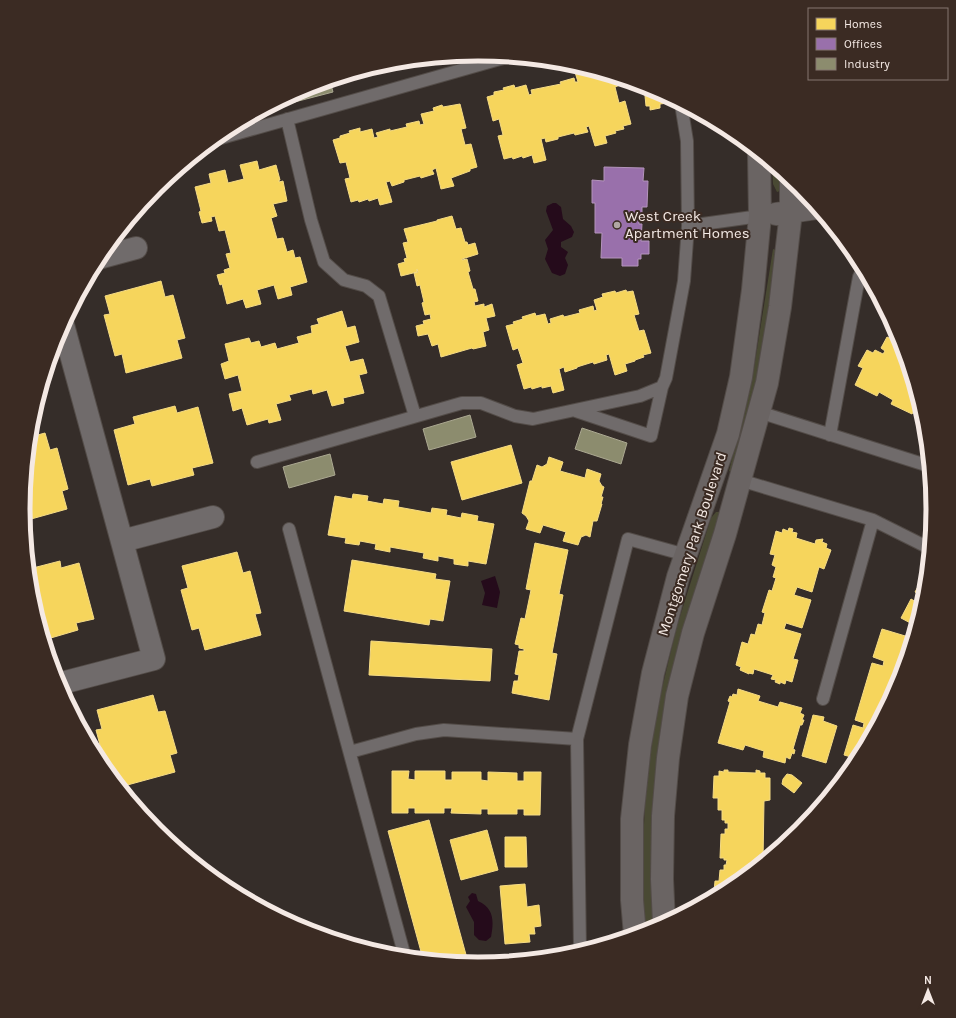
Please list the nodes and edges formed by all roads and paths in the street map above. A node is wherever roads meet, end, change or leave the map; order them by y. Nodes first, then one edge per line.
1 (491, 61) edge
2 (683, 111) edge
3 (287, 119) junction
4 (233, 135) edge
5 (759, 161) edge
6 (791, 188) edge
7 (810, 209) edge
8 (791, 212) junction
9 (760, 216) junction
10 (688, 226) junction
11 (136, 248) dead end
12 (109, 255) edge
13 (860, 275) edge
14 (66, 334) edge
15 (662, 387) junction
16 (575, 411) junction
17 (759, 412) junction
18 (415, 416) junction
19 (830, 435) junction
20 (257, 462) dead end
21 (923, 464) edge
22 (715, 472) junction
23 (740, 480) junction
24 (212, 517) dead end
25 (873, 520) junction
26 (290, 529) dead end
27 (122, 541) junction
28 (924, 546) edge
29 (686, 555) junction
30 (65, 682) edge
31 (823, 699) dead end
32 (577, 739) junction
33 (350, 752) junction
34 (664, 916) edge
35 (634, 928) edge
36 (580, 945) edge
37 (403, 950) edge

1 - 3 lane
2 - 10 lane
3 - 4 lane
3 - 18 lane
5 - 9 street, Montgomery Park Boulevard
6 - 8 street, Montgomery Park Boulevard
7 - 8 street
8 - 9 street
8 - 17 street, Montgomery Park Boulevard
9 - 10 lane
9 - 22 street, Montgomery Park Boulevard
10 - 15 lane
11 - 12 street
13 - 19 lane
14 - 27 street
15 - 16 lane
15 - 16 lane
16 - 18 lane
17 - 19 lane
17 - 23 street, Montgomery Park Boulevard
18 - 20 lane
19 - 21 lane
22 - 23 street
22 - 29 street, Montgomery Park Boulevard
23 - 25 lane
23 - 34 street, Montgomery Park Boulevard
24 - 27 street
25 - 28 lane
25 - 31 lane
26 - 33 lane
27 - 30 street
29 - 32 lane
29 - 35 street, Montgomery Park Boulevard
32 - 33 lane
32 - 36 lane
33 - 37 lane

